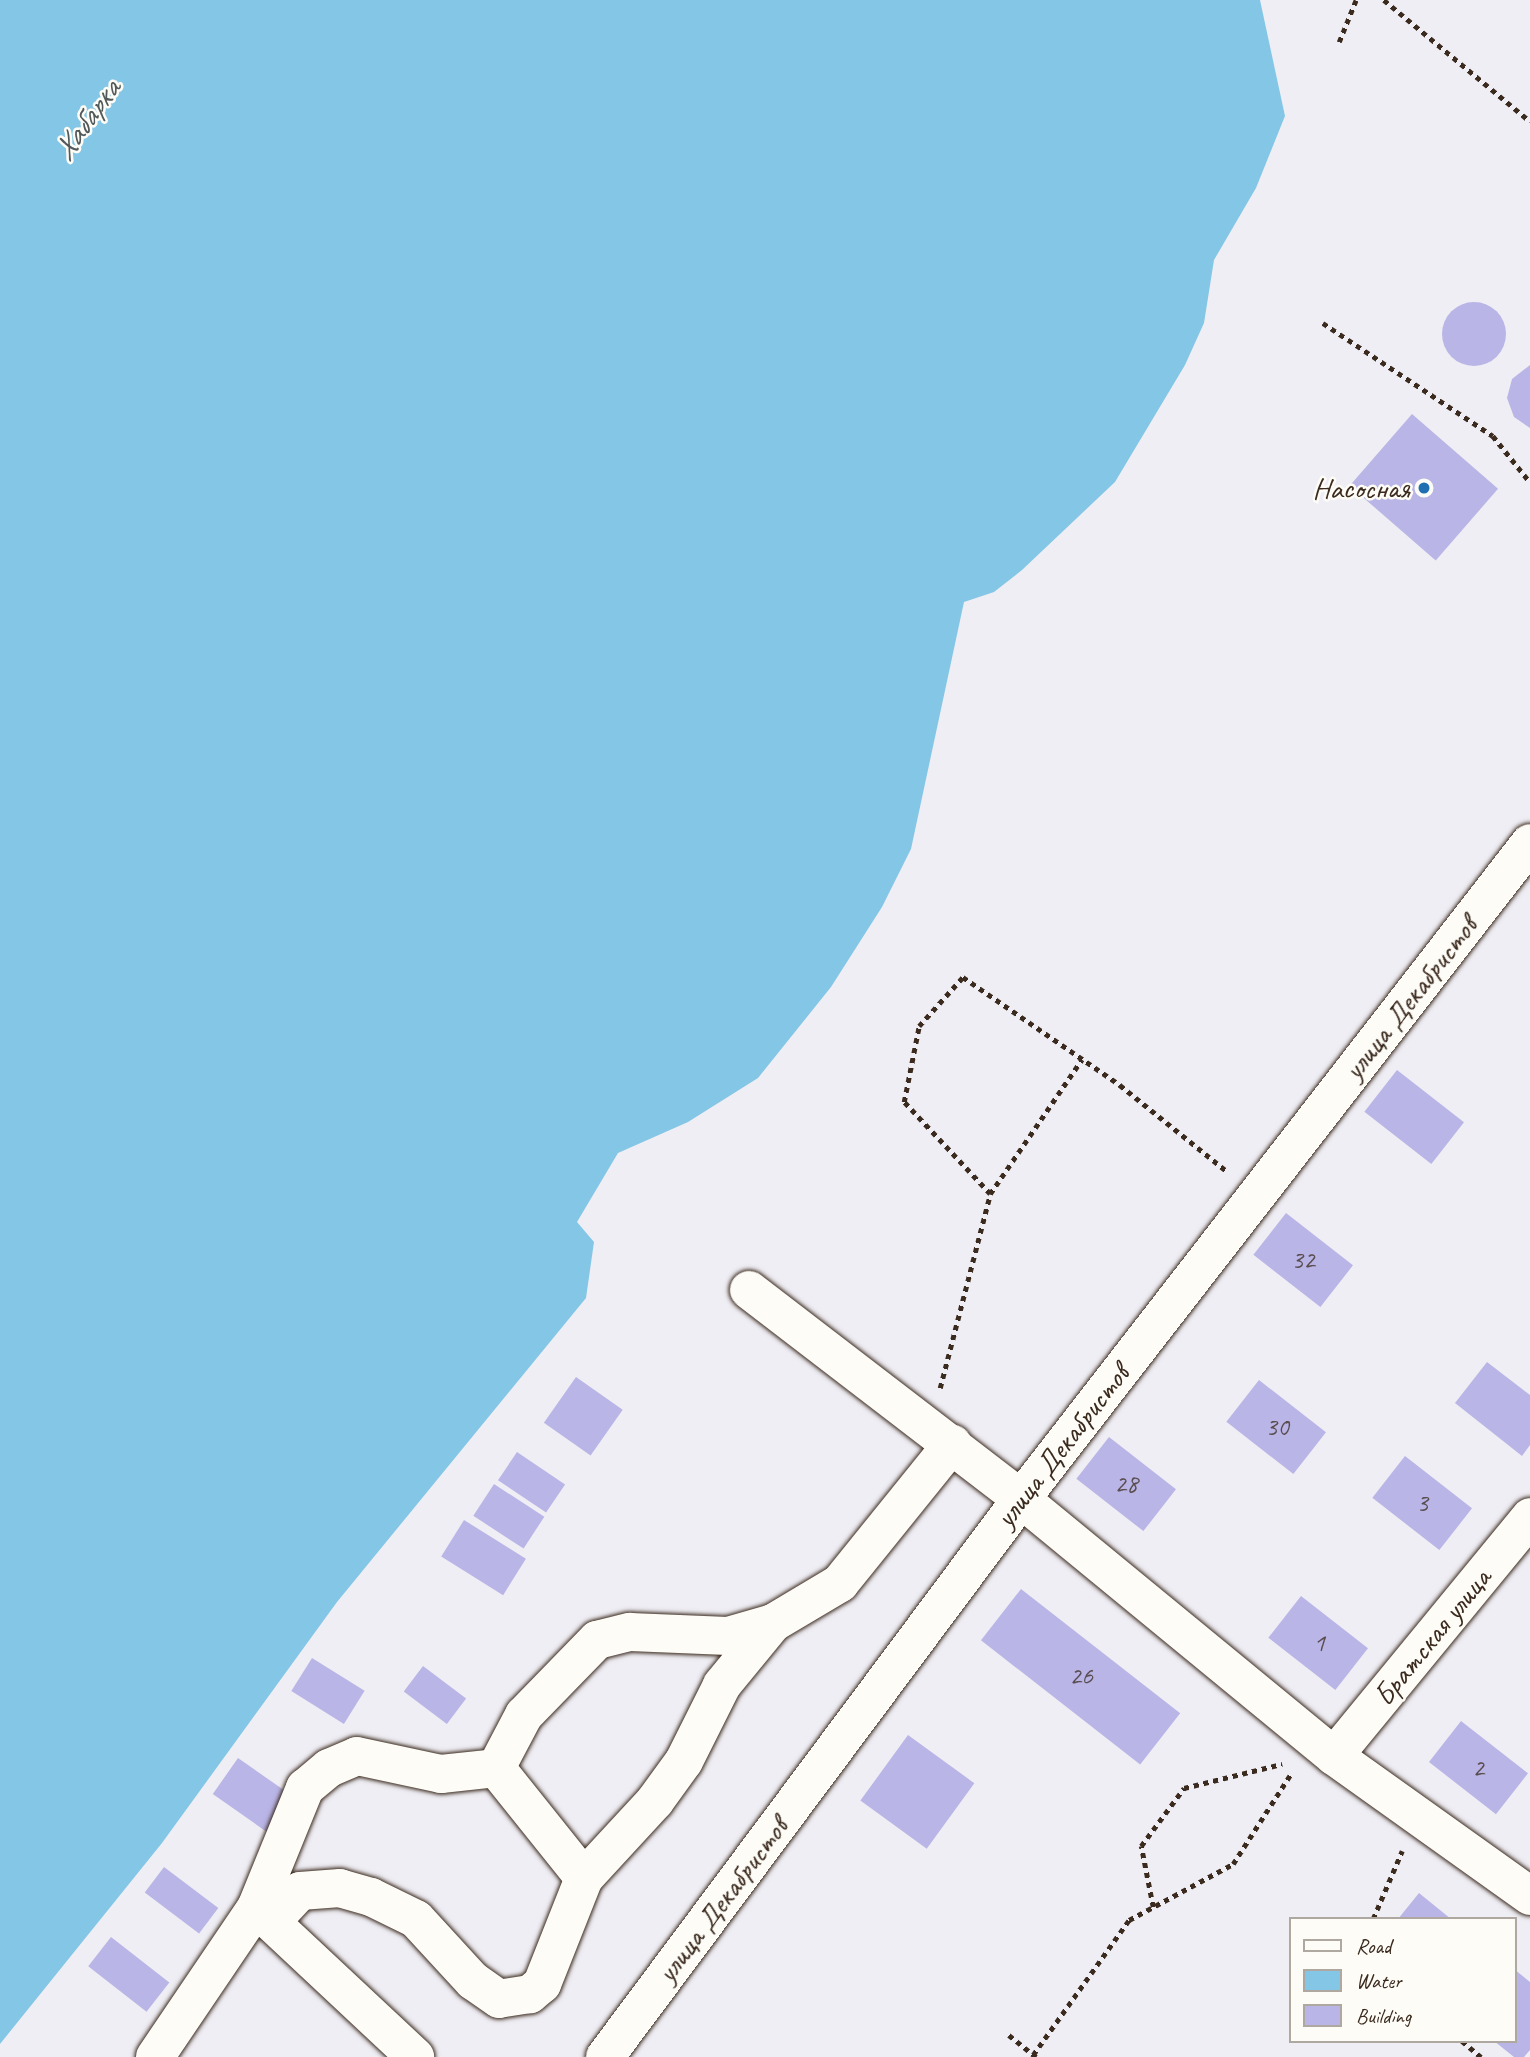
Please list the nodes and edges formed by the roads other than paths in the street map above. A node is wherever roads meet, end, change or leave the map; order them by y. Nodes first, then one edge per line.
1 (1530, 843) edge
2 (749, 1290) dead end
3 (939, 1435) junction
4 (1021, 1499) junction
5 (1530, 1517) edge
6 (773, 1623) junction
7 (1316, 1751) junction
8 (496, 1768) junction
9 (583, 1878) junction
10 (1530, 1896) edge
11 (264, 1915) junction
12 (155, 2057) edge
13 (415, 2057) edge
14 (605, 2057) edge

1 - 4 street, улица Декабристов
2 - 3 street
3 - 4 street
3 - 6 street
4 - 7 street
4 - 14 street, улица Декабристов
5 - 7 street, Братская улица
6 - 8 street
6 - 9 street
7 - 10 street
8 - 9 street
8 - 11 street
9 - 11 street
11 - 12 street
11 - 13 street

